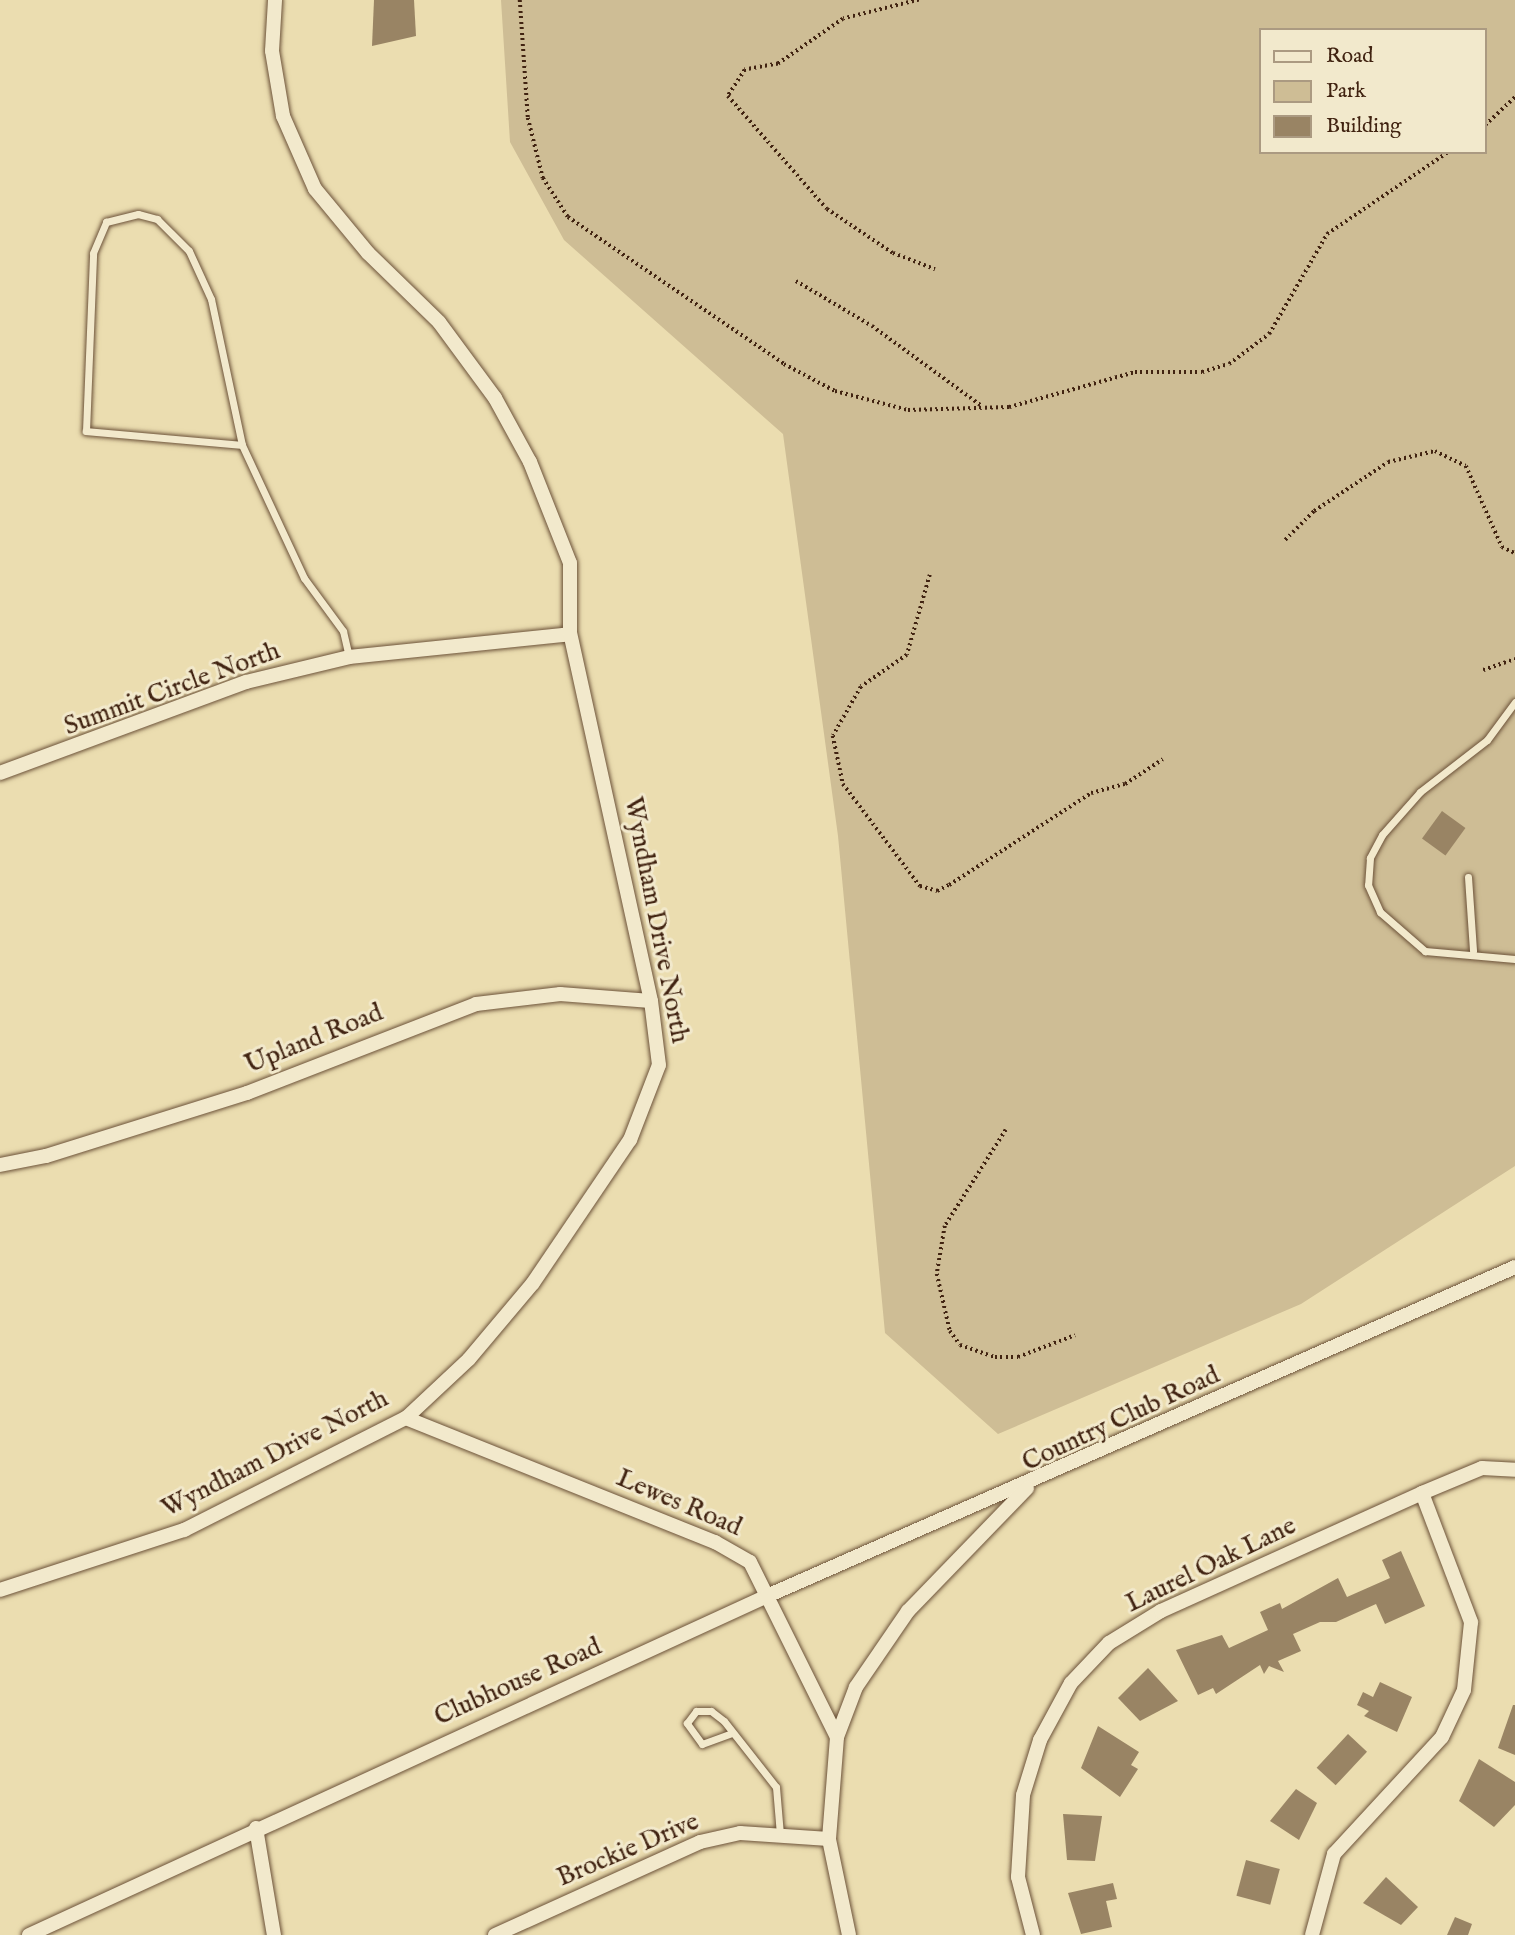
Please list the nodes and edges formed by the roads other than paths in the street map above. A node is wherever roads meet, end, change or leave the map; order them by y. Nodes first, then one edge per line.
1 (275, 0) edge
2 (242, 445) junction
3 (570, 634) junction
4 (349, 657) junction
5 (1515, 702) edge
6 (0, 773) edge
7 (1468, 877) dead end
8 (1473, 951) junction
9 (1515, 959) edge
10 (651, 1001) junction
11 (0, 1165) edge
12 (1515, 1267) edge
13 (406, 1418) junction
14 (1515, 1470) edge
15 (1031, 1484) junction
16 (1422, 1493) junction
17 (0, 1590) edge
18 (767, 1596) junction
19 (732, 1733) junction
20 (837, 1737) junction
21 (256, 1828) junction
22 (780, 1835) junction
23 (829, 1839) junction
24 (29, 1935) edge
25 (274, 1935) edge
26 (495, 1935) edge
27 (849, 1935) edge
28 (1033, 1935) edge
29 (1312, 1935) edge

1 - 3 street, Wyndham Drive North
2 - 2 lane
2 - 4 lane
3 - 4 street, Summit Circle North
3 - 10 street, Wyndham Drive North
4 - 6 street, Summit Circle North
5 - 8 lane
7 - 8 lane
8 - 9 lane
10 - 11 street, Upland Road
10 - 13 street, Wyndham Drive North
12 - 15 street, Country Club Road
13 - 17 street, Wyndham Drive North
13 - 18 street, Lewes Road
14 - 16 street, Laurel Oak Lane
15 - 18 street, Clubhouse Road
15 - 20 street, Country Club Road
16 - 28 street, Laurel Oak Lane
16 - 29 street
18 - 20 street, Lewes Road
18 - 21 street, Clubhouse Road
19 - 19 lane
19 - 22 lane
20 - 23 street, Country Club Road
21 - 24 street, Clubhouse Road
21 - 25 street
22 - 23 street, Brockie Drive
22 - 26 street, Brockie Drive
23 - 27 street, Country Club Road

